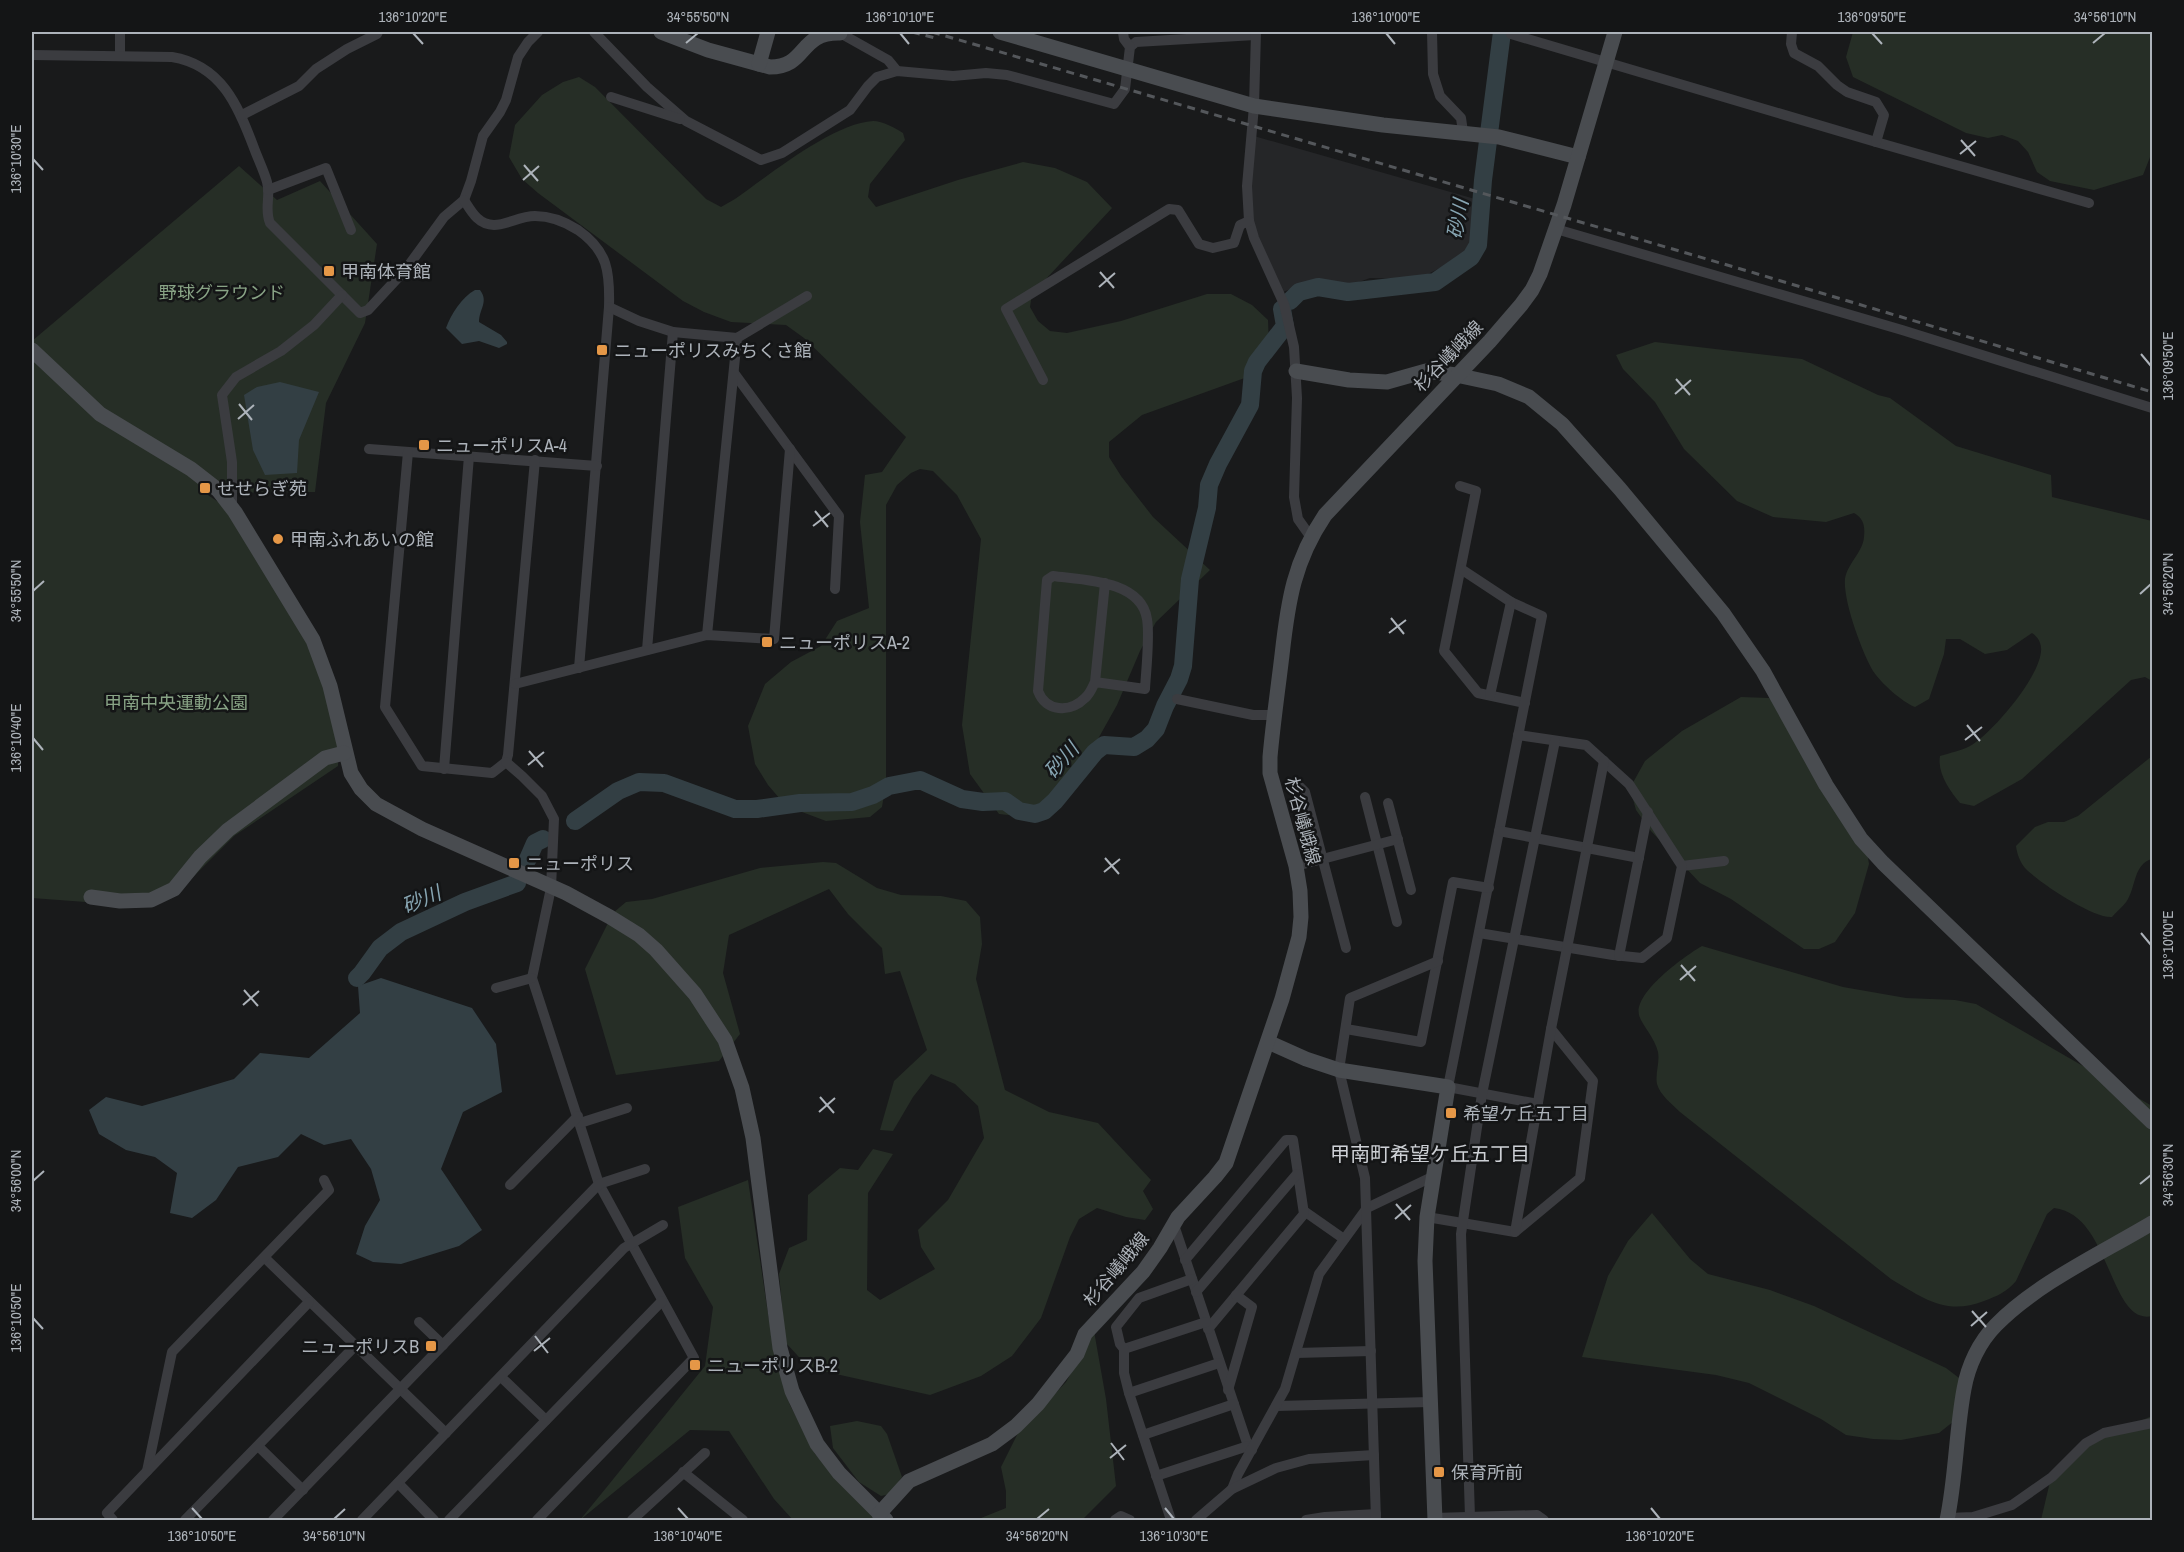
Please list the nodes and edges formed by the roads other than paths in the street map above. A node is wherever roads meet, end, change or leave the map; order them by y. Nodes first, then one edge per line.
1 (120, 32) edge
2 (378, 32) edge
3 (538, 32) edge
4 (594, 32) edge
5 (660, 32) edge
6 (768, 32) edge
7 (1000, 32) edge
8 (1123, 32) edge
9 (1432, 32) edge
10 (1511, 32) edge
11 (1616, 32) edge
12 (1792, 32) edge
13 (840, 33) joint
14 (1256, 33) edge
15 (816, 34) edge
16 (1130, 47) junction
17 (32, 55) edge
18 (120, 56) junction
19 (1608, 63) junction
20 (759, 64) junction
21 (1128, 69) junction
22 (897, 71) junction
23 (611, 97) dead end
24 (1254, 106) junction
25 (242, 115) junction
26 (686, 121) junction
27 (1463, 132) junction
28 (1876, 142) junction
29 (1578, 157) junction
30 (268, 190) junction
31 (464, 200) junction
32 (2089, 203) dead end
33 (1249, 221) junction
34 (1556, 229) junction
35 (351, 230) dead end
36 (342, 295) junction
37 (807, 296) dead end
38 (609, 307) junction
39 (673, 332) junction
40 (736, 338) junction
41 (32, 350) edge
42 (1296, 370) junction
43 (734, 373) junction
44 (1456, 375) junction
45 (1044, 380) dead end
46 (2152, 408) edge
47 (369, 449) dead end
48 (790, 449) junction
49 (408, 452) junction
50 (468, 456) junction
51 (535, 460) junction
52 (597, 466) junction
53 (1460, 486) dead end
54 (232, 508) junction
55 (1310, 536) junction
56 (1461, 569) junction
57 (1105, 583) junction
58 (835, 589) dead end
59 (1511, 602) junction
60 (707, 635) junction
61 (647, 650) junction
62 (579, 668) junction
63 (1095, 682) junction
64 (515, 684) junction
65 (1490, 695) junction
66 (1177, 699) dead end
67 (1525, 703) junction
68 (1274, 715) junction
69 (1518, 735) junction
70 (1555, 741) junction
71 (344, 753) junction
72 (1604, 761) junction
73 (506, 762) junction
74 (444, 768) junction
75 (1299, 786) dead end
76 (1365, 797) dead end
77 (1388, 804) dead end
78 (1648, 812) junction
79 (1499, 831) junction
80 (1535, 838) junction
81 (1398, 839) junction
82 (1377, 845) junction
83 (1587, 848) junction
84 (1639, 858) junction
85 (1322, 859) junction
86 (1724, 861) dead end
87 (1296, 866) junction
88 (1682, 866) junction
89 (551, 888) junction
90 (1489, 888) junction
91 (1412, 890) dead end
92 (91, 897) dead end
93 (1397, 922) dead end
94 (1479, 933) junction
95 (1515, 939) junction
96 (1568, 946) junction
97 (1346, 948) dead end
98 (1620, 956) junction
99 (1438, 960) junction
100 (532, 978) junction
101 (496, 988) dead end
102 (1346, 1029) junction
103 (1551, 1029) junction
104 (1268, 1042) junction
105 (1339, 1070) junction
106 (1449, 1087) junction
107 (1482, 1094) junction
108 (1538, 1104) junction
109 (627, 1108) dead end
110 (579, 1119) junction
111 (2152, 1122) edge
112 (645, 1169) dead end
113 (1297, 1174) junction
114 (1434, 1176) junction
115 (324, 1180) dead end
116 (599, 1184) junction
117 (510, 1185) dead end
118 (1367, 1208) junction
119 (1304, 1210) junction
120 (1427, 1217) junction
121 (1463, 1222) junction
122 (2152, 1223) edge
123 (663, 1225) dead end
124 (1173, 1226) junction
125 (1515, 1232) junction
126 (1344, 1239) junction
127 (631, 1242) junction
128 (265, 1258) junction
129 (1185, 1260) junction
130 (1192, 1279) junction
131 (1196, 1292) junction
132 (1236, 1295) junction
133 (662, 1301) junction
134 (309, 1302) junction
135 (420, 1322) dead end
136 (1207, 1325) junction
137 (443, 1345) junction
138 (356, 1346) junction
139 (1124, 1349) junction
140 (1371, 1351) junction
141 (1296, 1353) junction
142 (1219, 1363) junction
143 (501, 1377) junction
144 (401, 1389) junction
145 (1228, 1390) junction
146 (1129, 1393) junction
147 (1430, 1402) junction
148 (1373, 1403) junction
149 (1234, 1404) junction
150 (1277, 1406) junction
151 (546, 1420) junction
152 (2152, 1423) edge
153 (446, 1433) junction
154 (1143, 1435) junction
155 (258, 1446) junction
156 (1250, 1448) junction
157 (705, 1453) dead end
158 (1374, 1455) junction
159 (147, 1471) junction
160 (683, 1472) junction
161 (1156, 1476) junction
162 (398, 1483) junction
163 (1232, 1489) junction
164 (303, 1490) junction
165 (883, 1517) edge
166 (1376, 1517) edge
167 (1470, 1517) junction
168 (639, 1518) edge
169 (1434, 1519) edge
170 (1947, 1519) edge
171 (113, 1521) edge
172 (185, 1521) edge
173 (273, 1521) edge
174 (362, 1521) edge
175 (434, 1521) edge
176 (449, 1521) edge
177 (537, 1521) edge
178 (743, 1521) edge
179 (1115, 1521) edge
180 (1130, 1521) edge
181 (1171, 1521) edge
182 (1196, 1521) edge
183 (1306, 1521) edge
184 (1544, 1521) edge

1 - 18 street
2 - 25 street
3 - 31 street
4 - 26 street
5 - 20 street
6 - 20 street
7 - 21 street
8 - 16 street
9 - 27 street
10 - 19 street
11 - 19 street, 杉谷嶬峨線
12 - 28 street
13 - 15 street
13 - 22 street
14 - 16 street
14 - 24 street
15 - 20 street
16 - 21 street
17 - 18 street
18 - 25 street
19 - 28 street
19 - 29 street, 杉谷嶬峨線
21 - 22 street
21 - 24 street
22 - 26 street
23 - 26 street
24 - 27 street
24 - 33 street
25 - 30 street
27 - 29 street
28 - 32 street
29 - 34 street, 杉谷嶬峨線
30 - 35 street
30 - 36 street
31 - 36 street
31 - 38 street
33 - 42 street
33 - 45 street
34 - 44 street, 杉谷嶬峨線
34 - 46 street
36 - 54 street
37 - 40 street
38 - 39 street
38 - 52 street
39 - 40 street
39 - 61 street
40 - 43 street
41 - 54 street
42 - 44 street
42 - 55 street
43 - 48 street
43 - 60 street
44 - 55 street, 杉谷嶬峨線
44 - 111 street
47 - 49 street
48 - 58 street
48 - 60 street
49 - 50 street
49 - 74 street
50 - 51 street
50 - 74 street
51 - 52 street
51 - 64 street
52 - 62 street
53 - 56 street
54 - 71 street
55 - 68 street, 杉谷嶬峨線
56 - 59 street
56 - 65 street
57 - 63 street
57 - 63 street
57 - 63 street
59 - 65 street
59 - 67 street
60 - 61 street
61 - 62 street
62 - 64 street
64 - 73 street
65 - 67 street
66 - 68 street
67 - 69 street
68 - 87 street, 杉谷嶬峨線
69 - 70 street
69 - 79 street
70 - 72 street
70 - 80 street
71 - 89 street
71 - 92 street
72 - 78 street
72 - 83 street
73 - 74 street
73 - 89 street
75 - 85 street
76 - 82 street
77 - 81 street
78 - 84 street
78 - 88 street
79 - 80 street
79 - 90 street
80 - 83 street
80 - 95 street
81 - 82 street
81 - 91 street
82 - 85 street
82 - 93 street
83 - 84 street
83 - 96 street
84 - 98 street
85 - 87 street
85 - 97 street
86 - 88 street
87 - 104 street, 杉谷嶬峨線
88 - 98 street
89 - 100 street
89 - 165 street
90 - 94 street
90 - 99 street
94 - 95 street
94 - 106 street
95 - 96 street
95 - 107 street
96 - 98 street
96 - 103 street
99 - 102 street
99 - 102 street
100 - 101 street
100 - 110 street
102 - 105 street
103 - 108 street
103 - 125 street
104 - 105 street
104 - 124 street, 杉谷嶬峨線
105 - 106 street
105 - 118 street
106 - 107 street
106 - 114 street
107 - 108 street
107 - 121 street
108 - 125 street
109 - 110 street
110 - 116 street
110 - 117 street
112 - 116 street
113 - 119 street
113 - 129 street
113 - 131 street
114 - 118 street
114 - 120 street
115 - 128 street
116 - 127 street
116 - 137 street
118 - 126 street
118 - 140 street
119 - 126 street
119 - 132 street
120 - 121 street
120 - 147 street
121 - 125 street
121 - 167 street
122 - 170 street
123 - 127 street
124 - 129 street
124 - 165 street, 杉谷嶬峨線
126 - 141 street
127 - 133 street
127 - 143 street
128 - 134 street
128 - 159 street
129 - 130 street
130 - 131 street
130 - 139 street
131 - 136 street
132 - 136 street
132 - 145 street
133 - 151 street
133 - 177 street
134 - 138 street
134 - 159 street
135 - 137 street
136 - 139 street
136 - 142 street
137 - 144 street
138 - 144 street
138 - 155 street
139 - 146 street
140 - 141 street
140 - 148 street
141 - 150 street
142 - 145 street
142 - 146 street
143 - 151 street
143 - 153 street
144 - 153 street
144 - 164 street
145 - 149 street
146 - 154 street
147 - 148 street
147 - 169 street
148 - 150 street
148 - 158 street
149 - 154 street
149 - 156 street
150 - 156 street
151 - 176 street
152 - 170 street
153 - 162 street
154 - 161 street
155 - 164 street
155 - 172 street
156 - 161 street
156 - 163 street
157 - 160 street
158 - 163 street
158 - 166 street
159 - 171 street
160 - 168 street
160 - 178 street
161 - 181 street
162 - 174 street
162 - 175 street
163 - 182 street
164 - 173 street
166 - 183 street
167 - 169 street
167 - 184 street
179 - 180 street

